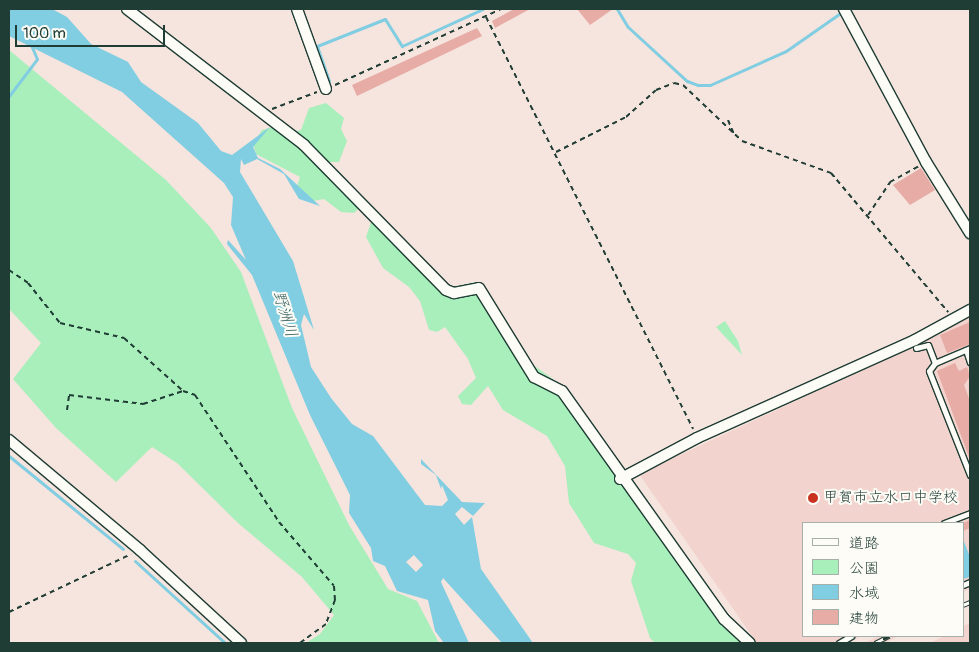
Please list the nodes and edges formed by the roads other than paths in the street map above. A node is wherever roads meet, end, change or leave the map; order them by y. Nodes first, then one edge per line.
1 (127, 9) edge
2 (298, 9) edge
3 (844, 9) edge
4 (326, 89) road end
5 (970, 233) edge
6 (970, 310) edge
7 (916, 348) dead end
8 (968, 349) edge
9 (970, 362) edge
10 (935, 363) junction
11 (9, 440) edge
12 (970, 475) edge
13 (620, 479) junction
14 (970, 513) edge
15 (947, 522) edge
16 (241, 643) edge
17 (750, 643) edge

1 - 13 street
2 - 4 street
3 - 5 street
6 - 13 street
7 - 10 lane
8 - 9 lane
8 - 10 lane
10 - 12 lane
11 - 16 street
13 - 17 street
14 - 15 lane

